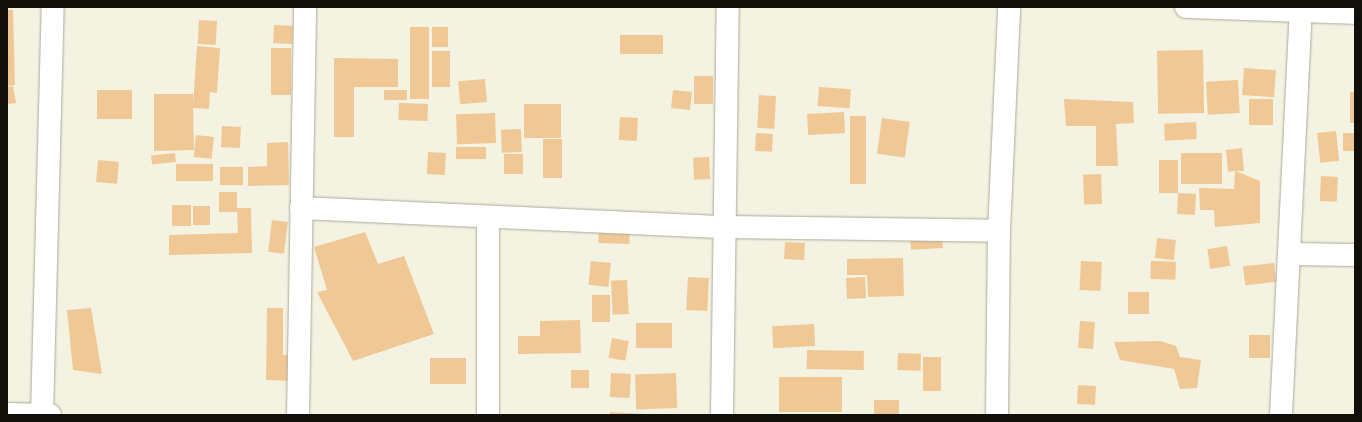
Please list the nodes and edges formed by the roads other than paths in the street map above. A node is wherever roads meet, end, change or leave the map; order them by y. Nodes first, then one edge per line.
1 (53, 7) edge
2 (305, 7) edge
3 (728, 7) edge
4 (1009, 7) edge
5 (1186, 7) edge
6 (1301, 11) junction
7 (1355, 12) edge
8 (301, 208) junction
9 (488, 217) junction
10 (725, 226) junction
11 (999, 231) junction
12 (1289, 254) junction
13 (1355, 255) edge
14 (7, 414) edge
15 (42, 415) edge
16 (50, 415) edge
17 (298, 415) edge
18 (488, 415) edge
19 (722, 415) edge
20 (997, 415) edge
21 (1282, 415) edge

1 - 15 street
2 - 8 street
3 - 10 street
4 - 11 street
5 - 6 street
6 - 7 street
6 - 12 street
8 - 9 street
8 - 17 street
9 - 10 street
9 - 18 street
10 - 11 street
10 - 19 street
11 - 20 street
12 - 13 street
12 - 21 street
14 - 15 street
15 - 16 street

